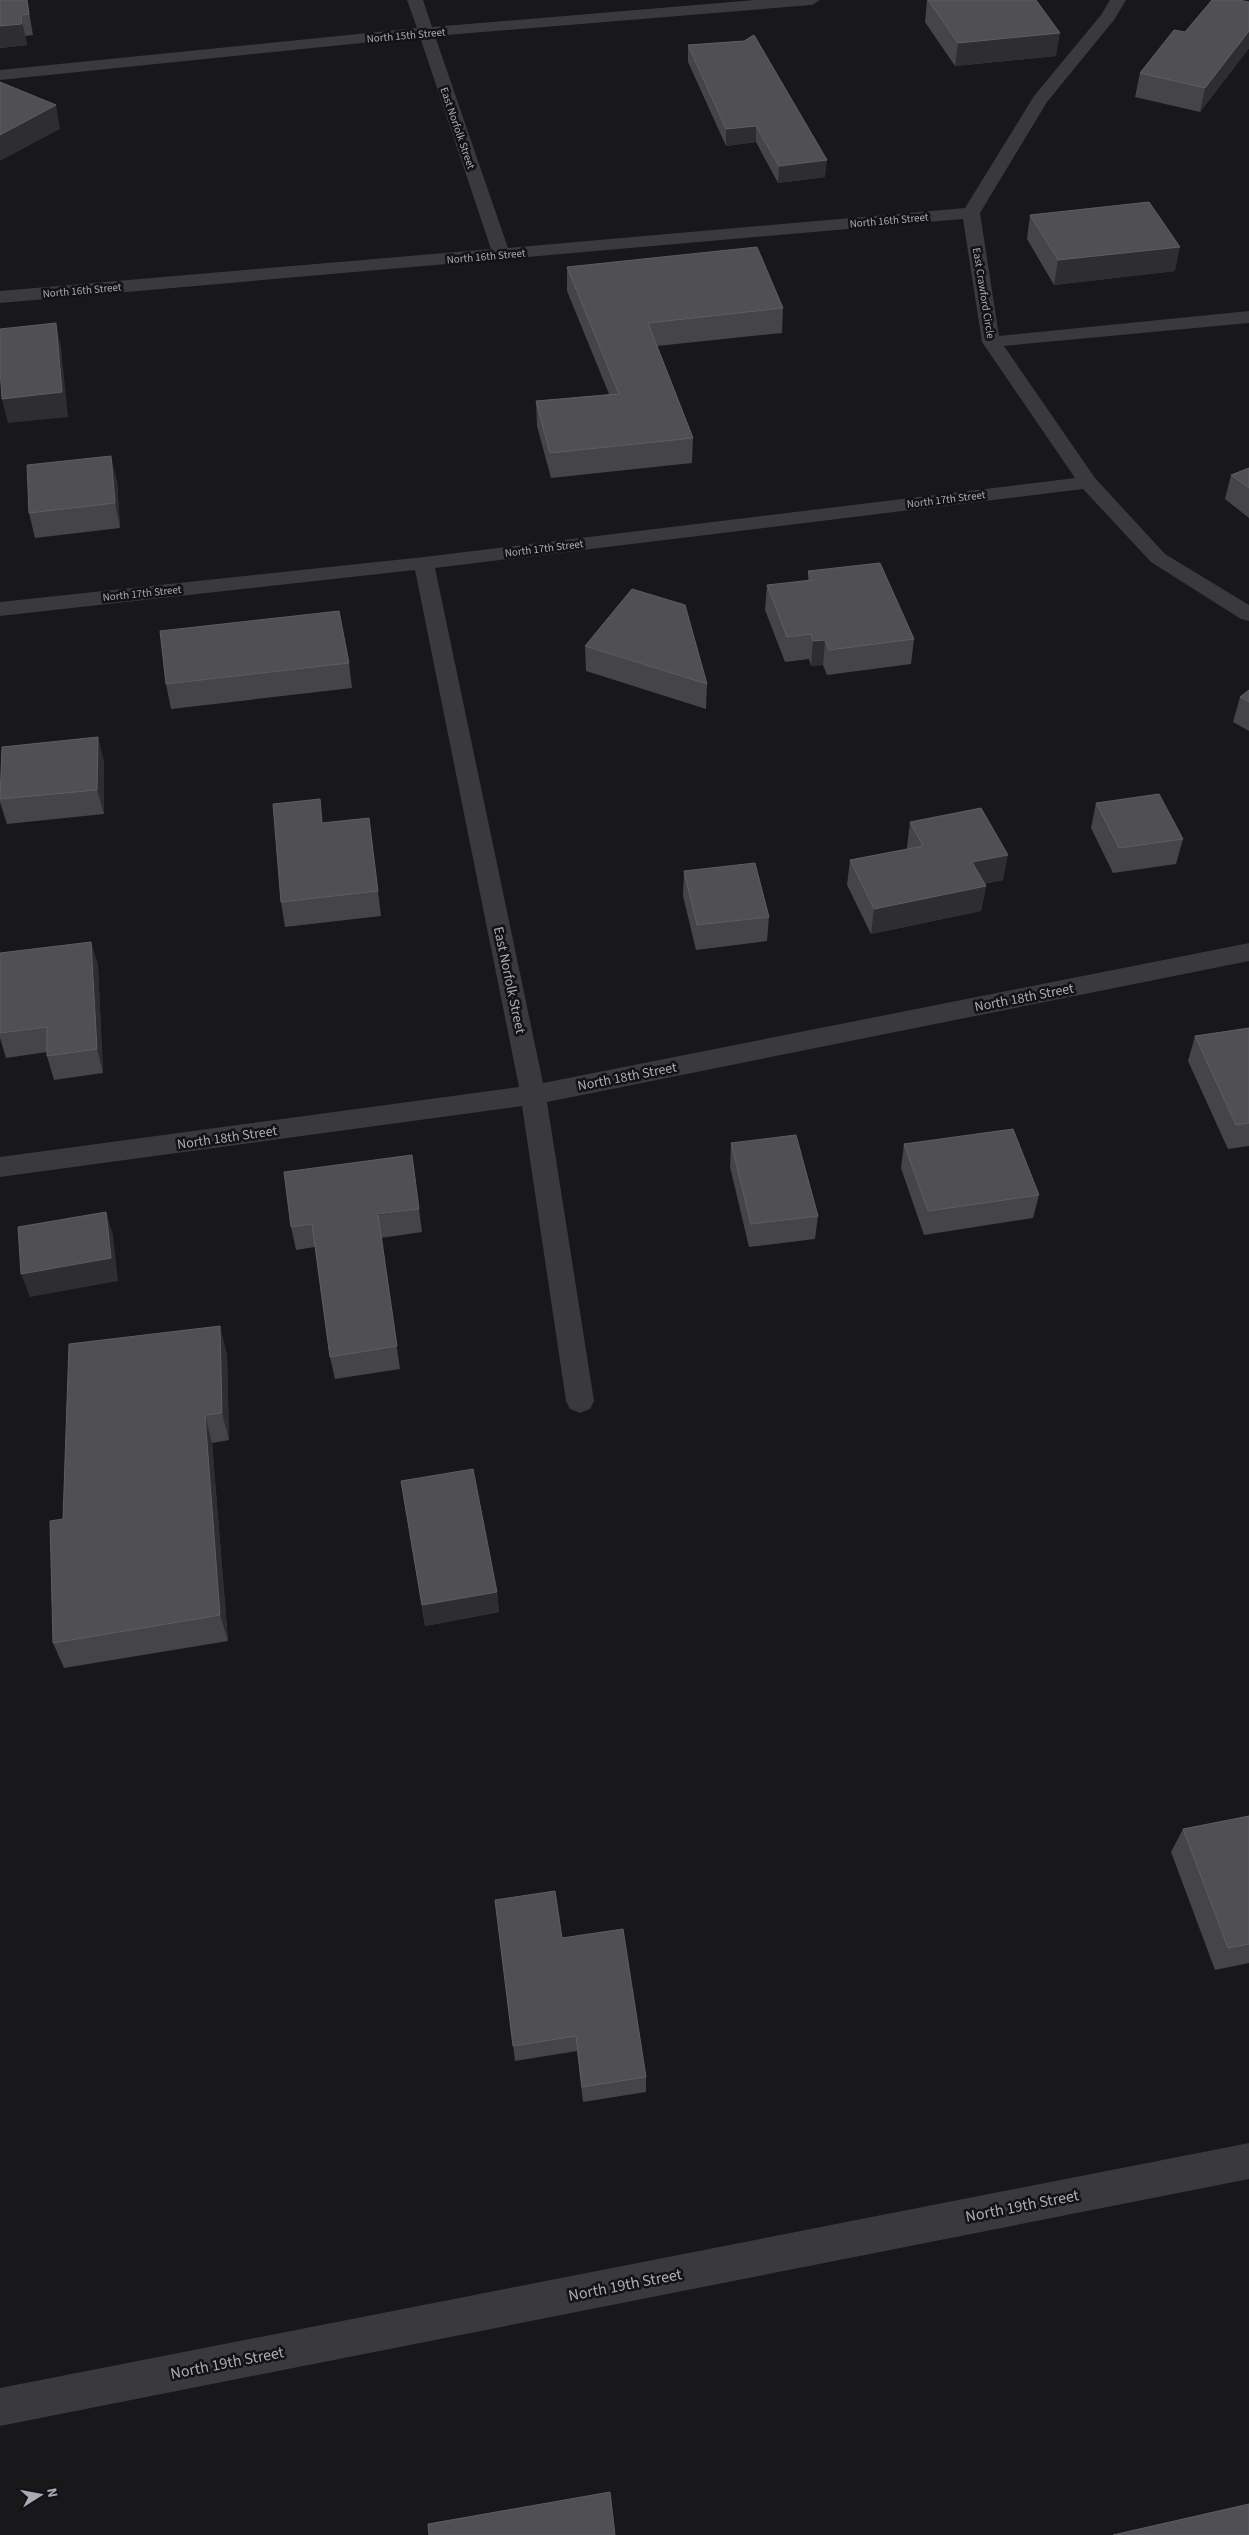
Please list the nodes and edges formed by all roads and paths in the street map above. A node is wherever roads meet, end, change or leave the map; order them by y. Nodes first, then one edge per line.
1 (415, 0) edge
2 (812, 0) edge
3 (1118, 0) edge
4 (425, 32) junction
5 (0, 75) edge
6 (971, 213) junction
7 (502, 255) junction
8 (0, 297) edge
9 (1249, 318) edge
10 (991, 342) junction
11 (1088, 482) junction
12 (424, 563) junction
13 (0, 609) edge
14 (1249, 614) edge
15 (1249, 952) edge
16 (533, 1095) junction
17 (0, 1167) edge
18 (580, 1400) dead end
19 (1249, 2161) edge
20 (0, 2407) edge

1 - 4 street, East Norfolk Street
2 - 4 street, North 15th Street
3 - 6 street
4 - 5 street, North 15th Street
4 - 7 street, East Norfolk Street
6 - 7 street, North 16th Street
6 - 10 street, East Crawford Circle
7 - 8 street, North 16th Street
9 - 10 street
10 - 11 street, East Crawford Circle
11 - 12 street, North 17th Street
11 - 14 street, East Crawford Circle
12 - 13 street, North 17th Street
12 - 16 street, East Norfolk Street
15 - 16 street, North 18th Street
16 - 17 street, North 18th Street
16 - 18 street, East Norfolk Street
19 - 20 street, North 19th Street

